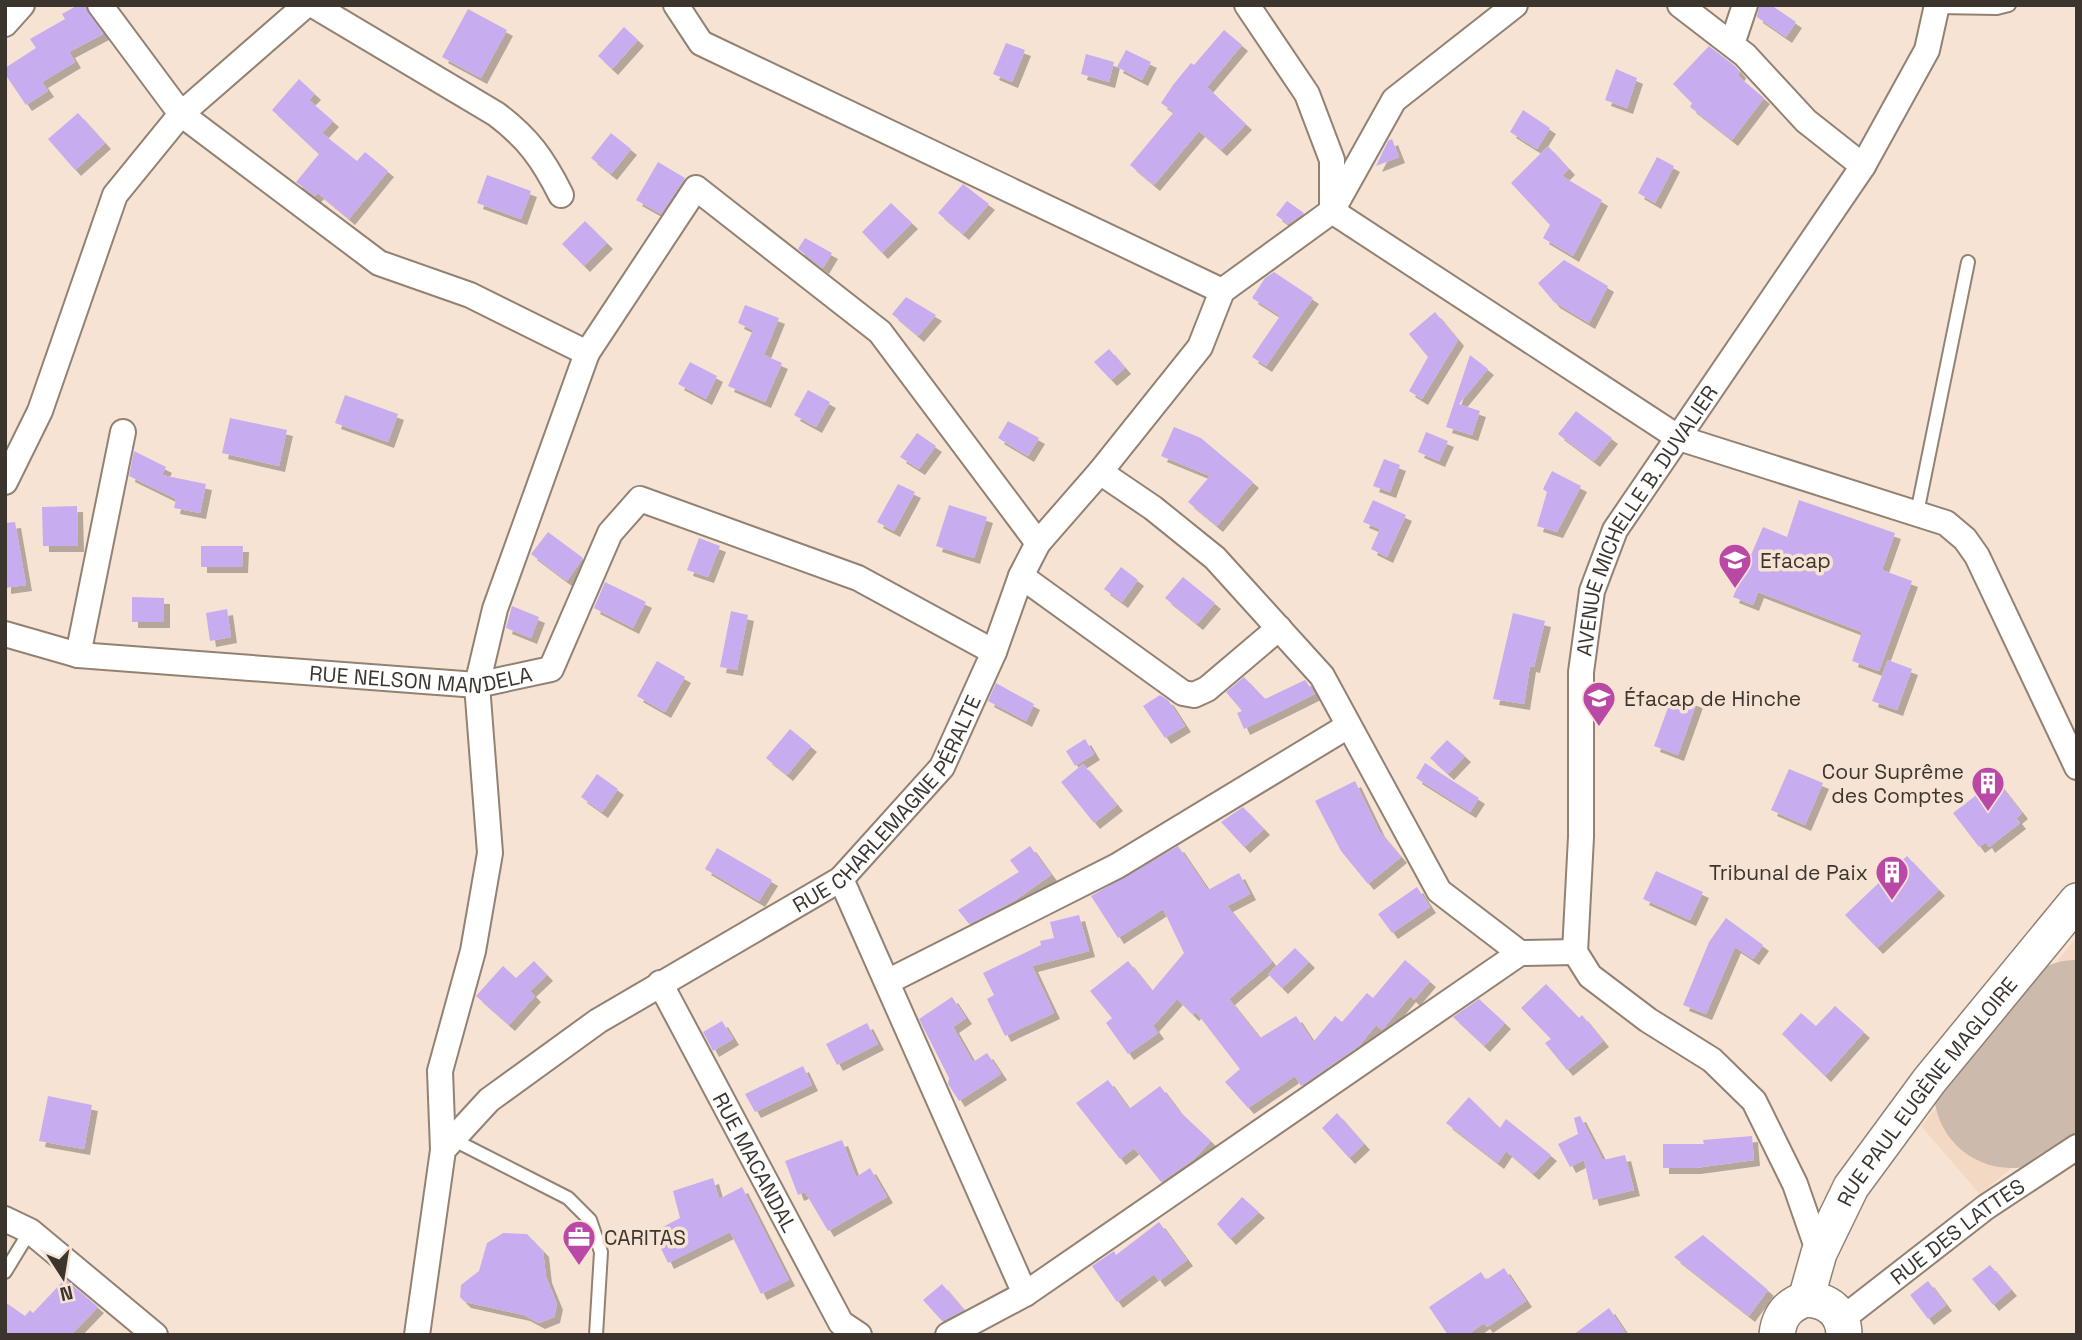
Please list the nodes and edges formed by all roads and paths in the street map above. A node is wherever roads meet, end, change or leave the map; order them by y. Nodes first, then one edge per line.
1 (22, 5) edge
2 (100, 5) edge
3 (306, 5) edge
4 (313, 5) edge
5 (676, 5) edge
6 (1247, 5) edge
7 (1515, 5) edge
8 (1680, 5) edge
9 (1745, 5) edge
10 (2009, 5) edge
11 (1937, 6) edge
12 (5, 24) edge
13 (1732, 44) junction
14 (181, 114) junction
15 (1863, 166) junction
16 (561, 195) dead end
17 (1332, 211) junction
18 (1968, 262) dead end
19 (1222, 291) junction
20 (587, 353) junction
21 (122, 432) dead end
22 (1679, 438) junction
23 (1100, 472) junction
24 (5, 482) edge
25 (1917, 513) junction
26 (1038, 543) junction
27 (1021, 576) junction
28 (1279, 628) junction
29 (5, 634) edge
30 (994, 652) junction
31 (78, 655) junction
32 (477, 685) junction
33 (1348, 726) junction
34 (2077, 767) edge
35 (841, 879) junction
36 (2077, 901) edge
37 (1575, 952) junction
38 (1520, 953) junction
39 (887, 982) junction
40 (660, 983) junction
41 (447, 1145) junction
42 (2077, 1147) edge
43 (5, 1219) edge
44 (30, 1231) junction
45 (1819, 1253) junction
46 (5, 1272) edge
47 (1025, 1294) junction
48 (1806, 1299) junction
49 (1843, 1327) edge
50 (155, 1335) edge
51 (417, 1335) edge
52 (596, 1335) edge
53 (859, 1335) edge
54 (948, 1335) edge
55 (1777, 1335) edge

1 - 12 street
2 - 14 street
3 - 14 street
4 - 16 street
5 - 19 street
6 - 17 street
7 - 17 street
8 - 13 street
9 - 13 street
10 - 11 lane
11 - 15 street, AVENUE MICHELLE B. DUVALIER
13 - 15 street
14 - 20 street
14 - 24 street
15 - 22 street, AVENUE MICHELLE B. DUVALIER
17 - 19 street
17 - 22 street
18 - 25 lane
19 - 23 street, RUE CHARLEMAGNE PÉRALTE
20 - 26 street
20 - 32 street
21 - 31 street
22 - 25 street
22 - 37 street, AVENUE MICHELLE B. DUVALIER
23 - 26 street, RUE CHARLEMAGNE PÉRALTE
23 - 28 street
25 - 34 street
26 - 27 street, RUE CHARLEMAGNE PÉRALTE
27 - 28 street
27 - 30 street, RUE CHARLEMAGNE PÉRALTE
28 - 33 street
29 - 31 street, RUE NELSON MANDELA
30 - 32 street, RUE NELSON MANDELA
30 - 35 street, RUE CHARLEMAGNE PÉRALTE
31 - 32 street, RUE NELSON MANDELA
32 - 41 street
33 - 38 street
33 - 39 street
35 - 39 street
35 - 40 street, RUE CHARLEMAGNE PÉRALTE
36 - 45 main road, RUE PAUL EUGÈNE MAGLOIRE
37 - 38 street
37 - 45 street
38 - 47 street
39 - 47 street
40 - 41 street, RUE CHARLEMAGNE PÉRALTE
40 - 53 street, RUE MACANDAL
41 - 51 street
41 - 52 lane
42 - 49 street, RUE DES LATTES
43 - 44 street
44 - 46 lane
44 - 50 street
45 - 48 main road, RUE PAUL EUGÈNE MAGLOIRE
47 - 54 street
48 - 49 main road
48 - 55 main road

